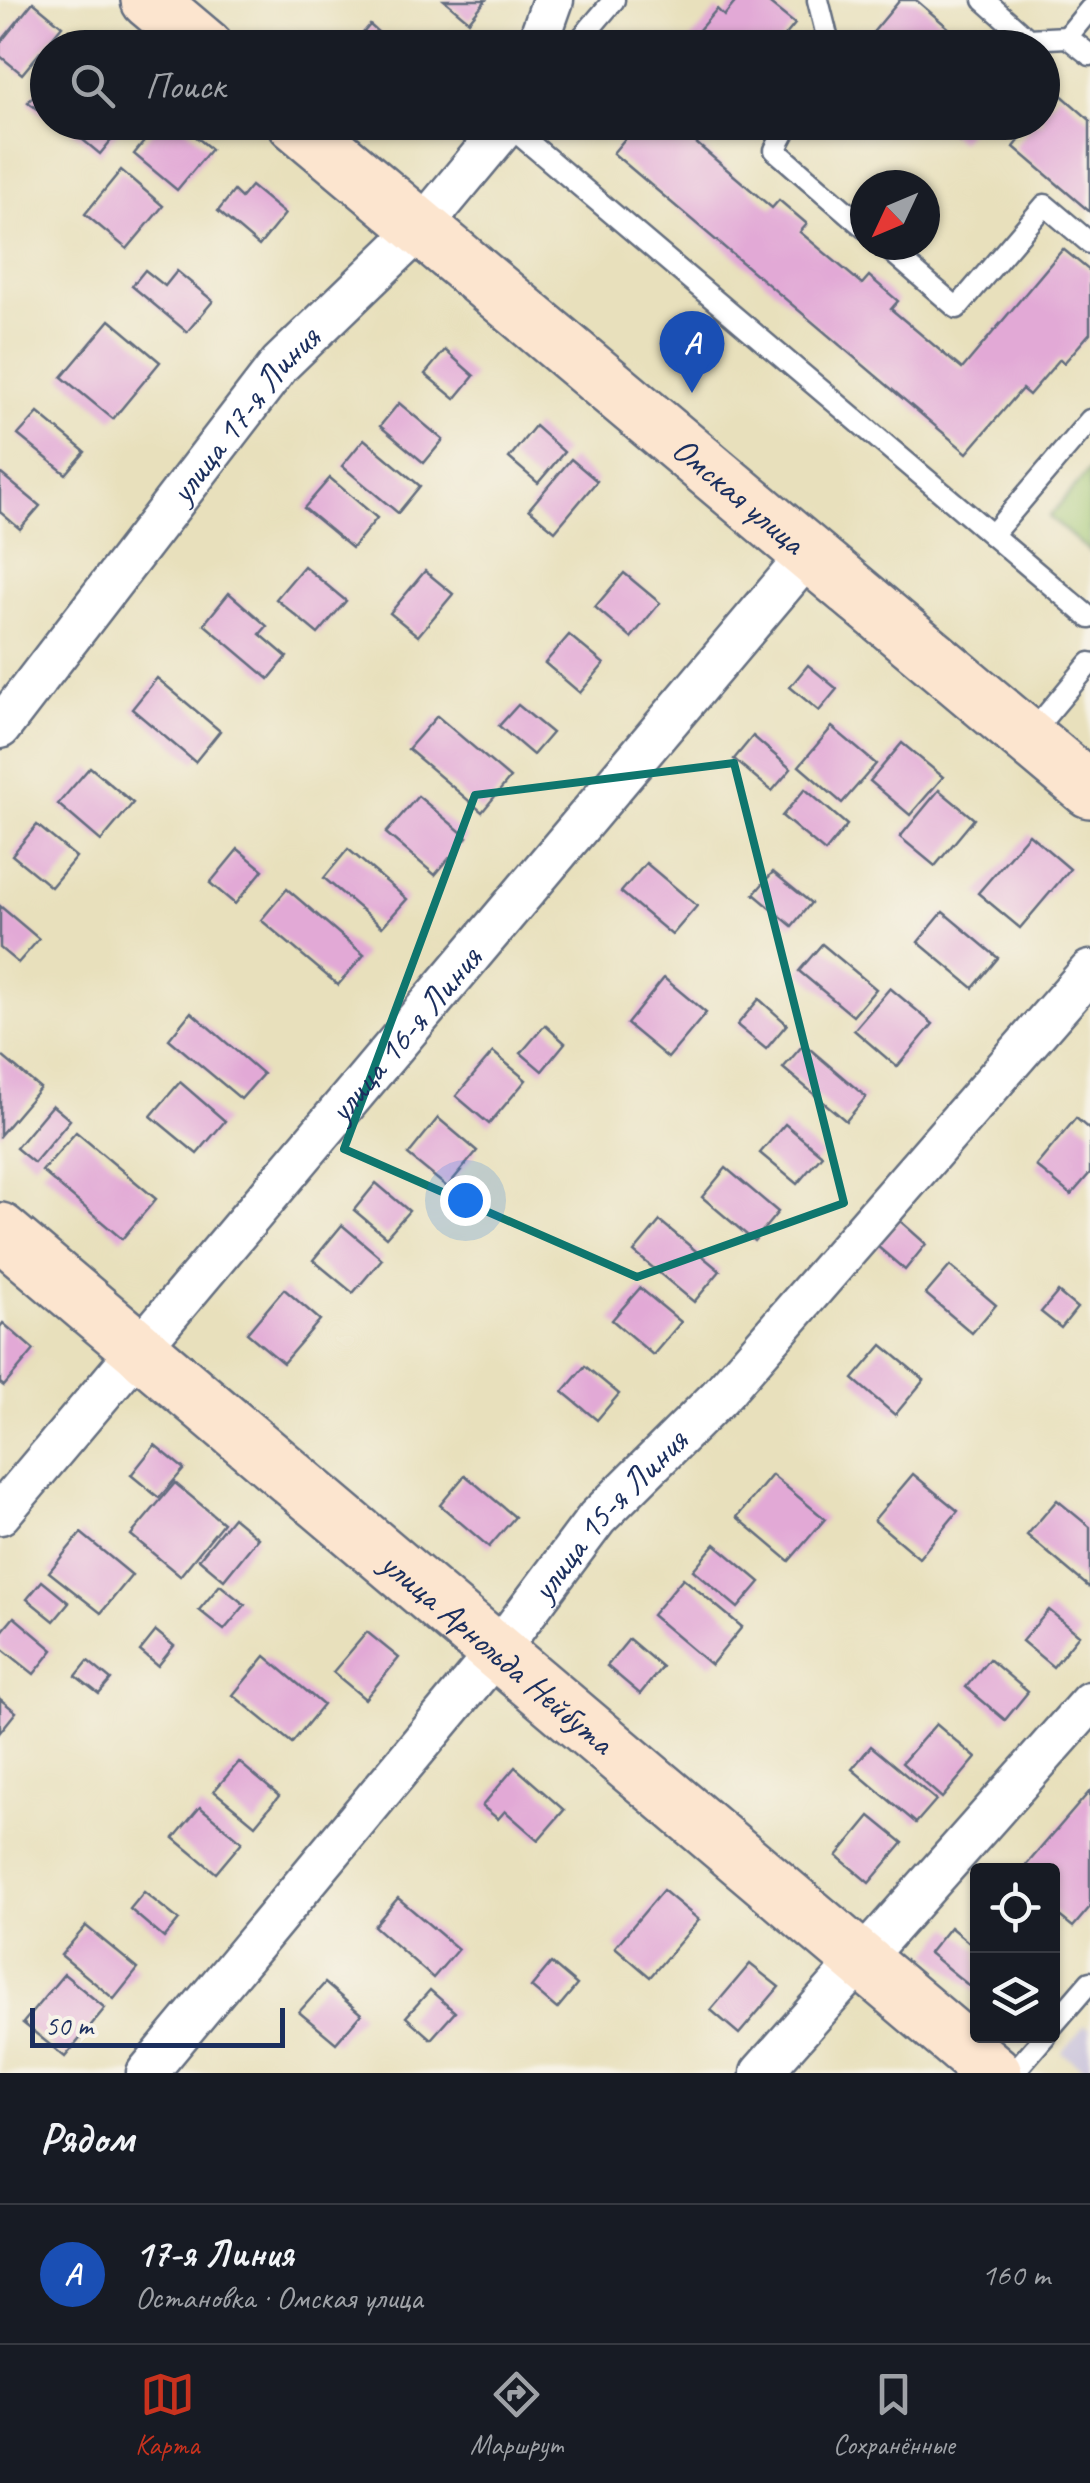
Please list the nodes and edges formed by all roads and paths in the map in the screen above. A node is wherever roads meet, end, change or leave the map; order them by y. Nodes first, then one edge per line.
1 (150, 0) edge
2 (553, 0) edge
3 (614, 0) edge
4 (818, 0) edge
5 (984, 0) edge
6 (1090, 9) edge
7 (185, 30) edge
8 (542, 30) edge
9 (588, 30) edge
10 (826, 30) edge
11 (1018, 30) edge
12 (1060, 37) edge
13 (1067, 37) junction
14 (1090, 56) edge
15 (316, 140) edge
16 (495, 140) edge
17 (529, 140) edge
18 (780, 140) edge
19 (850, 215) edge
20 (421, 228) junction
21 (1090, 243) edge
22 (901, 260) edge
23 (1090, 420) edge
24 (992, 535) junction
25 (809, 554) junction
26 (1090, 618) edge
27 (1090, 662) edge
28 (0, 728) edge
29 (1028, 737) junction
30 (1090, 790) edge
31 (1090, 971) edge
32 (0, 1232) edge
33 (137, 1349) junction
34 (0, 1514) edge
35 (496, 1653) junction
36 (1090, 1702) edge
37 (859, 1960) junction
38 (1090, 1982) edge
39 (1060, 2017) edge
40 (1039, 2043) edge
41 (147, 2073) edge
42 (761, 2073) edge
43 (994, 2073) edge
44 (1013, 2073) edge

1 - 7 street
2 - 8 street
3 - 9 lane
4 - 10 lane
5 - 11 lane
6 - 13 lane
12 - 13 lane
13 - 14 lane
15 - 20 street, Омская улица
16 - 20 street, улица 17-я Линия
17 - 24 lane
18 - 19 lane
20 - 25 street, Омская улица
20 - 28 street, улица 17-я Линия
21 - 22 lane
23 - 24 lane
24 - 26 lane
25 - 29 street, Омская улица
25 - 33 street, улица 16-я Линия
27 - 29 lane
29 - 30 street, Омская улица
31 - 35 street, улица 15-я Линия
32 - 33 street, улица Арнольда Нейбута
33 - 34 street, улица 16-я Линия
33 - 35 street, улица Арнольда Нейбута
35 - 37 street, улица Арнольда Нейбута
35 - 41 street, улица 15-я Линия
36 - 37 street
37 - 42 street
37 - 43 street, улица Арнольда Нейбута
38 - 39 lane
40 - 44 lane

